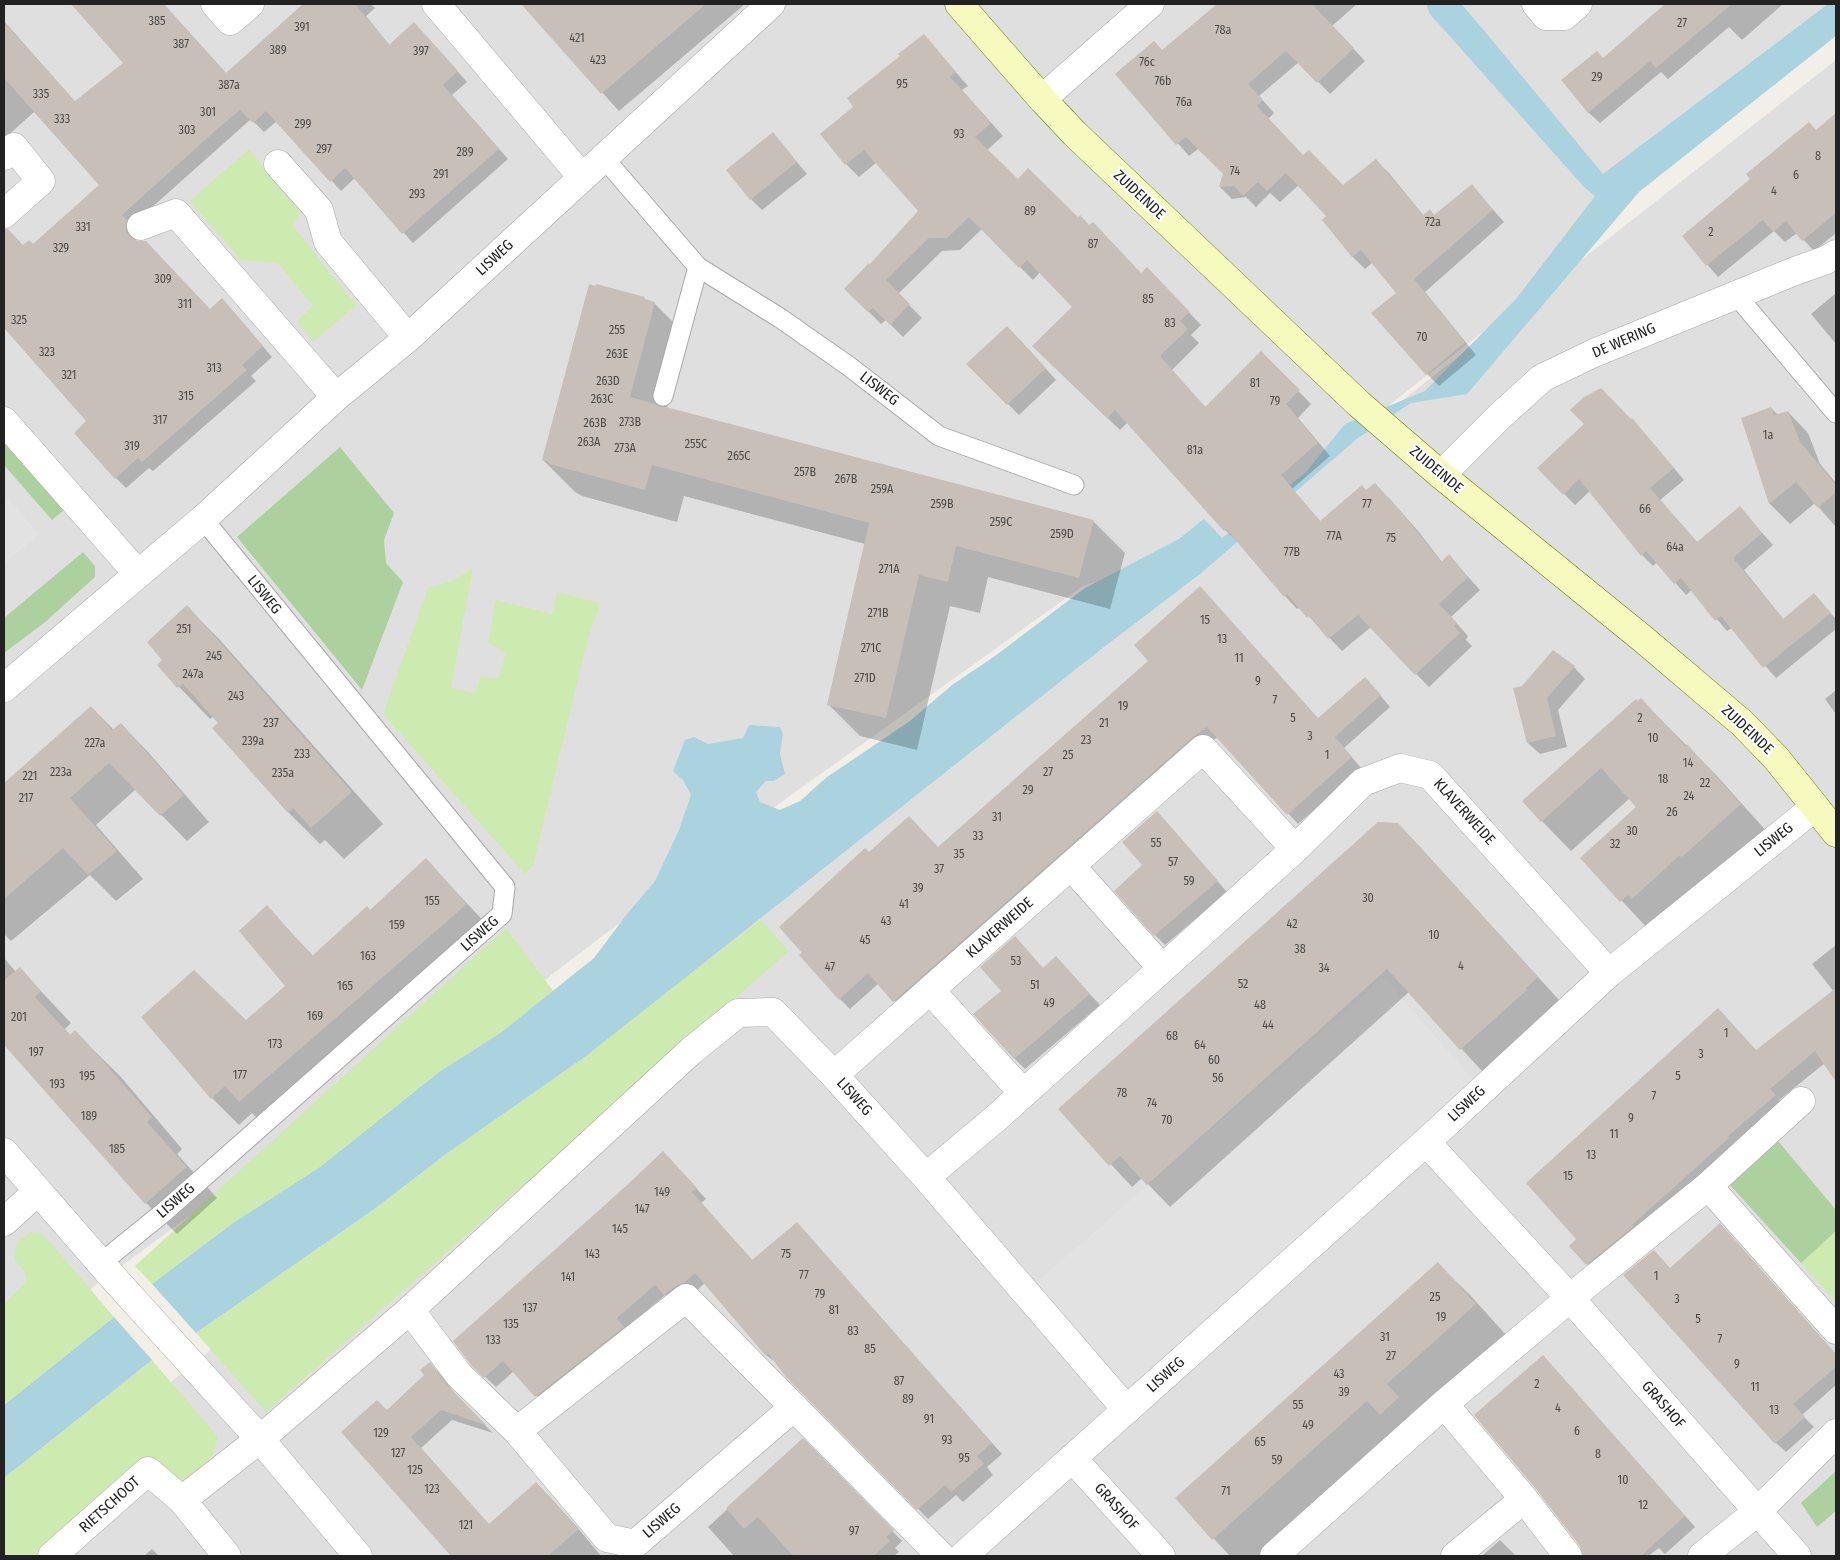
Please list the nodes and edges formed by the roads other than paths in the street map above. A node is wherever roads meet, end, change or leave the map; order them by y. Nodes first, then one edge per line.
1 (215, 4) edge
2 (250, 4) edge
3 (436, 4) edge
4 (771, 4) edge
5 (958, 4) edge
6 (1150, 4) edge
7 (1536, 4) edge
8 (1578, 4) edge
9 (1042, 99) junction
10 (4, 156) edge
11 (603, 157) junction
12 (278, 164) dead end
13 (582, 177) junction
14 (4, 214) edge
15 (141, 226) dead end
16 (1836, 254) edge
17 (698, 267) junction
18 (1736, 295) junction
19 (408, 338) junction
20 (663, 396) dead end
21 (336, 397) junction
22 (1836, 413) edge
23 (4, 421) edge
24 (1441, 475) junction
25 (1074, 485) dead end
26 (203, 519) junction
27 (138, 574) junction
28 (4, 688) edge
29 (1815, 807) junction
30 (1836, 833) edge
31 (1294, 848) junction
32 (1071, 866) junction
33 (1162, 968) junction
34 (1609, 972) junction
35 (930, 990) junction
36 (834, 1074) junction
37 (1023, 1093) junction
38 (1801, 1101) dead end
39 (1426, 1142) junction
40 (4, 1152) edge
41 (926, 1177) junction
42 (1708, 1186) junction
43 (38, 1191) junction
44 (4, 1222) edge
45 (109, 1273) junction
46 (1570, 1298) junction
47 (410, 1310) junction
48 (1836, 1330) edge
49 (1444, 1404) junction
50 (794, 1407) junction
51 (1126, 1410) junction
52 (517, 1431) junction
53 (1836, 1433) edge
54 (260, 1439) junction
55 (1072, 1458) junction
56 (1524, 1499) junction
57 (182, 1500) junction
58 (1757, 1512) junction
59 (52, 1556) edge
60 (227, 1556) edge
61 (358, 1556) edge
62 (941, 1556) edge
63 (963, 1556) edge
64 (1161, 1556) edge
65 (1274, 1556) edge
66 (1455, 1556) edge
67 (1568, 1556) edge
68 (1702, 1556) edge
69 (1797, 1556) edge

1 - 2 street
3 - 13 street
4 - 11 street, LISWEG
5 - 9 street, ZUIDEINDE
6 - 9 street
7 - 8 street
9 - 24 street, ZUIDEINDE
10 - 14 street
11 - 13 street, LISWEG
11 - 17 lane, LISWEG
12 - 19 street
13 - 19 street, LISWEG
15 - 21 street
16 - 18 street, DE WERING
17 - 20 lane
17 - 25 lane, LISWEG
18 - 22 lane
18 - 24 street, DE WERING
19 - 21 street, LISWEG
21 - 26 street, LISWEG
23 - 27 street
24 - 29 street, ZUIDEINDE
26 - 27 street, LISWEG
26 - 45 lane, LISWEG
27 - 28 street, LISWEG
29 - 30 street, ZUIDEINDE
29 - 34 street, LISWEG
31 - 32 street, KLAVERWEIDE
31 - 33 street, KLAVERWEIDE
31 - 34 street, KLAVERWEIDE
32 - 33 street
32 - 35 street, KLAVERWEIDE
33 - 37 street, KLAVERWEIDE
34 - 39 street, LISWEG
35 - 36 street, KLAVERWEIDE
35 - 37 street
36 - 41 street, LISWEG
36 - 47 street, LISWEG
37 - 41 street, KLAVERWEIDE
38 - 42 street
39 - 46 street, GRASHOF
39 - 51 street, LISWEG
40 - 43 street
41 - 51 street, LISWEG
42 - 46 street
42 - 48 street
43 - 44 street
43 - 45 street
45 - 54 street
46 - 49 street
46 - 58 street, GRASHOF
47 - 52 street, LISWEG
47 - 54 street, LISWEG
49 - 56 street
49 - 65 street
50 - 52 street
50 - 52 street, LISWEG
50 - 62 street
51 - 55 street, LISWEG
53 - 58 street
54 - 57 street, LISWEG
54 - 61 street
55 - 63 street, LISWEG
55 - 64 street, GRASHOF
56 - 66 street
56 - 67 street
57 - 59 street, RIETSCHOOT
57 - 60 street, RIETSCHOOT
58 - 68 street
58 - 69 street, GRASHOF

